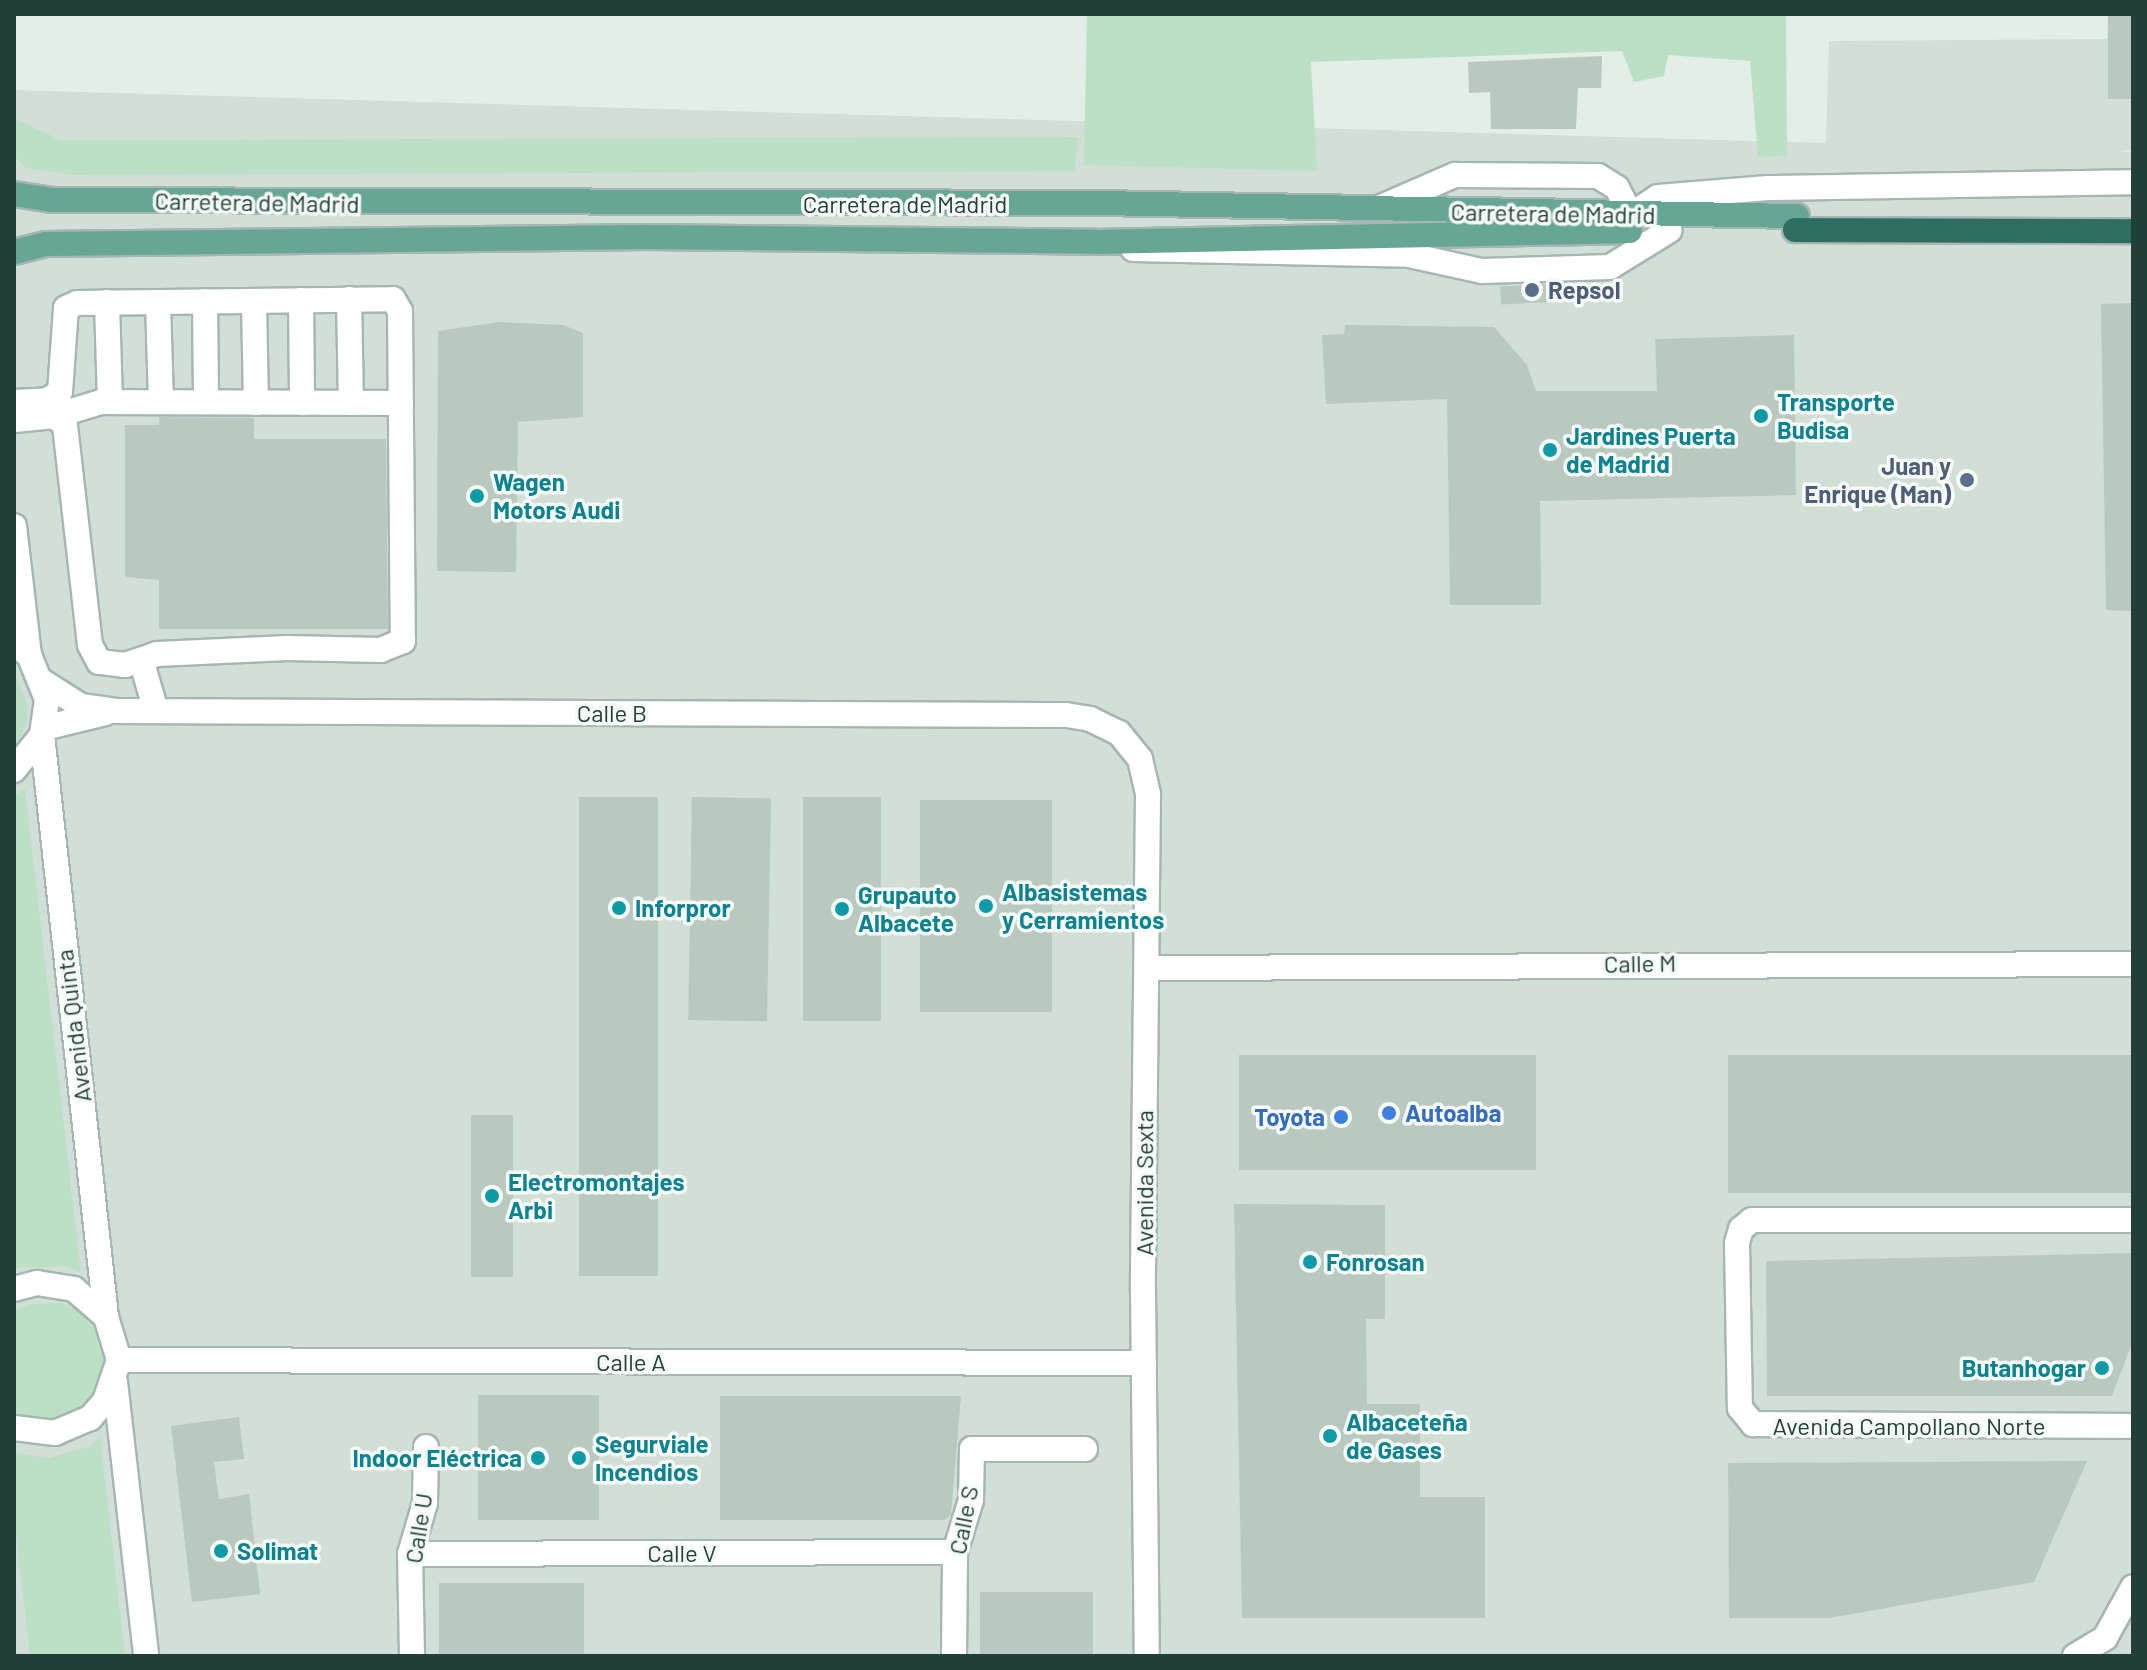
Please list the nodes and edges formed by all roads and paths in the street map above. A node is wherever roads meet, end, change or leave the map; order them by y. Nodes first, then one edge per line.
1 (2133, 182) edge
2 (14, 194) edge
3 (1374, 210) junction
4 (1631, 215) junction
5 (1796, 223) junction
6 (2130, 228) edge
7 (1670, 230) junction
8 (1096, 242) junction
9 (14, 252) edge
10 (349, 299) junction
11 (301, 300) junction
12 (205, 301) junction
13 (254, 301) junction
14 (107, 302) junction
15 (158, 302) junction
16 (14, 402) edge
17 (110, 402) junction
18 (161, 402) junction
19 (206, 402) junction
20 (256, 403) junction
21 (302, 403) junction
22 (351, 403) junction
23 (401, 403) junction
24 (55, 416) junction
25 (14, 420) edge
26 (14, 526) edge
27 (21, 650) edge
28 (142, 663) junction
29 (43, 682) junction
30 (115, 711) junction
31 (156, 711) junction
32 (1108, 725) joint
33 (43, 732) junction
34 (14, 770) edge
35 (2133, 964) edge
36 (1147, 968) junction
37 (2133, 1220) edge
38 (14, 1289) edge
39 (106, 1317) junction
40 (1144, 1363) junction
41 (117, 1371) junction
42 (2133, 1426) edge
43 (14, 1428) edge
44 (426, 1447) dead end
45 (1085, 1449) dead end
46 (955, 1552) junction
47 (410, 1554) junction
48 (2133, 1587) edge
49 (146, 1656) edge
50 (412, 1656) edge
51 (954, 1656) edge
52 (1147, 1656) edge
53 (2075, 1656) edge

1 - 4 street
2 - 3 main road, Carretera de Madrid
3 - 4 main road, Carretera de Madrid
3 - 4 street
4 - 5 main road, Carretera de Madrid
5 - 6 highway
5 - 7 main road, Carretera de Madrid
7 - 8 main road, Carretera de Madrid
7 - 8 street
8 - 9 main road, Carretera de Madrid
10 - 11 street
10 - 22 street
10 - 23 street
11 - 13 street
11 - 21 street
12 - 13 street
12 - 15 street
12 - 19 street
13 - 20 street
14 - 15 street
14 - 16 street
14 - 17 street
15 - 18 street
17 - 18 street
17 - 24 street
18 - 19 street
19 - 20 street
20 - 21 street
21 - 22 street
22 - 23 street
23 - 28 street
24 - 25 street
24 - 28 street
26 - 27 street
27 - 29 street
28 - 31 street
29 - 30 street, Calle B
29 - 33 street, Avenida Quinta
30 - 31 street, Calle B
30 - 33 street, Calle B
31 - 32 street, Calle B
32 - 36 street, Avenida Sexta
33 - 34 street
33 - 39 street, Avenida Quinta
35 - 36 street, Calle M
36 - 40 street, Avenida Sexta
37 - 42 street, Avenida Campollano Norte
38 - 39 street
39 - 41 street, Avenida Quinta
40 - 41 street, Calle A
40 - 52 street, Avenida Sexta
41 - 43 street
41 - 49 street
44 - 47 street, Calle U
45 - 46 street, Calle S
46 - 47 street, Calle V
46 - 51 street, Calle S
47 - 50 street, Calle U
48 - 53 street

